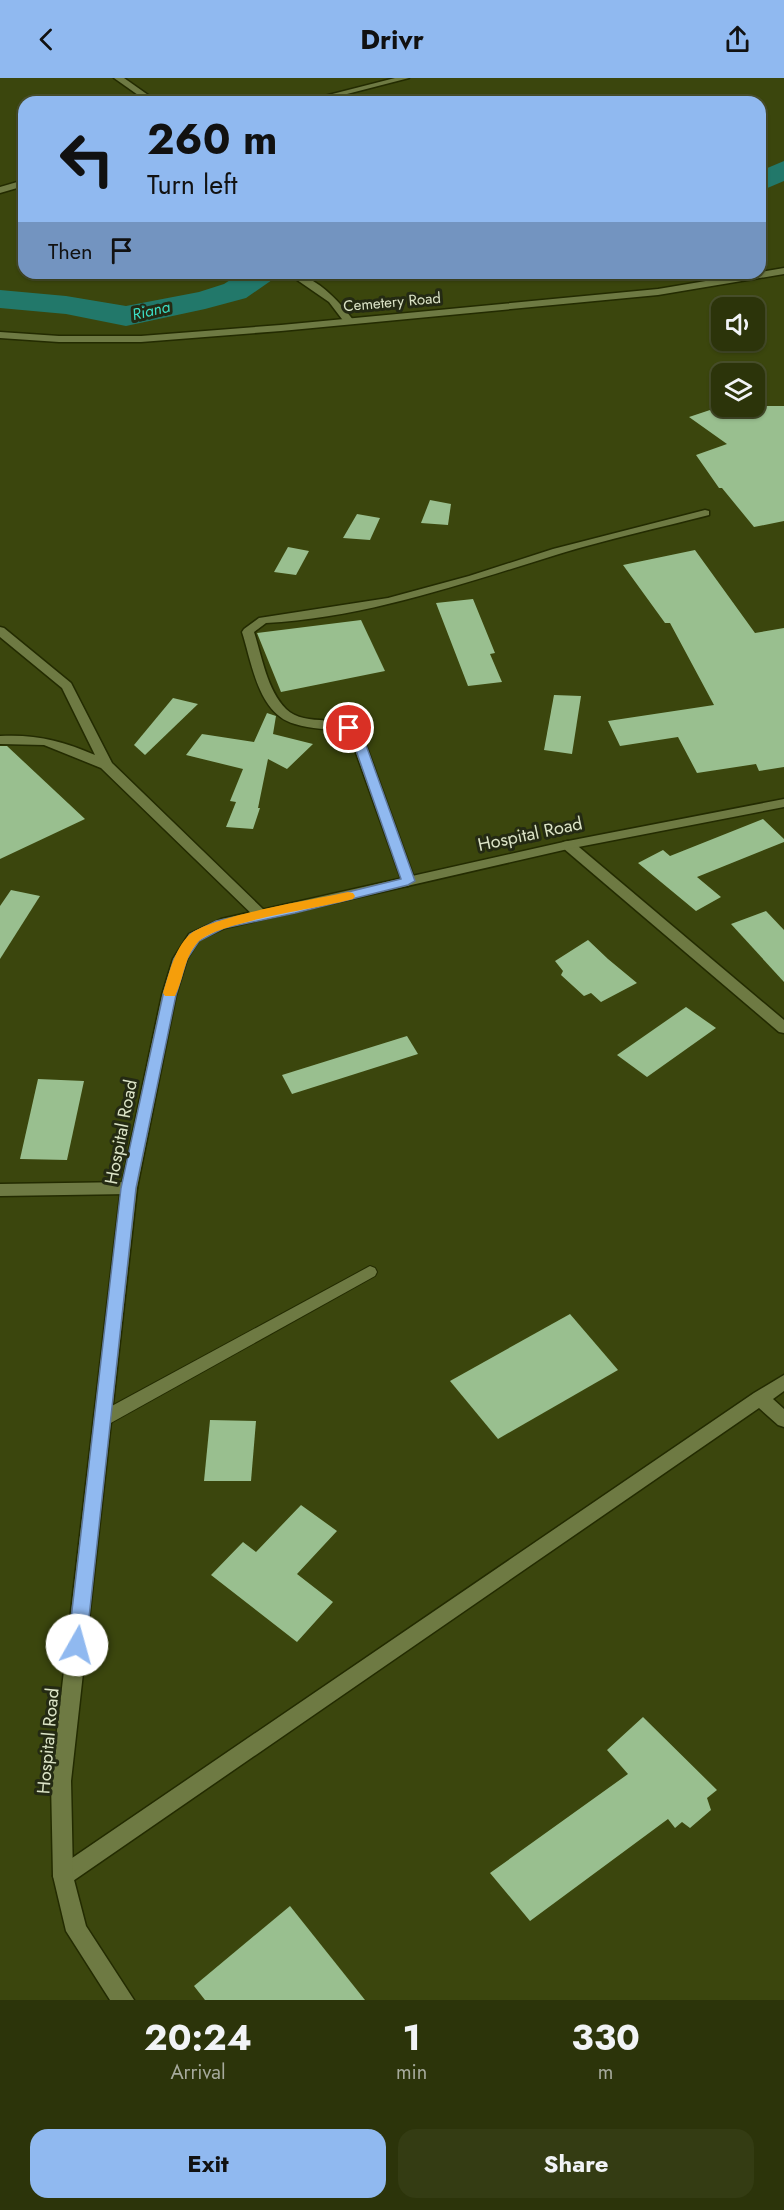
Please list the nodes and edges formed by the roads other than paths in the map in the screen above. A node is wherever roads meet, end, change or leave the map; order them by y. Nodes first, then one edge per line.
1 (118, 78) edge
2 (405, 78) edge
3 (145, 96) edge
4 (330, 96) edge
5 (18, 185) edge
6 (0, 190) edge
7 (784, 271) edge
8 (766, 274) edge
9 (301, 279) edge
10 (734, 279) edge
11 (349, 321) junction
12 (0, 335) edge
13 (705, 513) dead end
14 (0, 631) edge
15 (0, 740) edge
16 (106, 765) junction
17 (784, 803) edge
18 (568, 845) junction
19 (408, 881) junction
20 (261, 915) junction
21 (784, 1028) edge
22 (129, 1188) junction
23 (0, 1190) edge
24 (370, 1272) dead end
25 (784, 1382) edge
26 (760, 1398) junction
27 (103, 1419) junction
28 (784, 1420) edge
29 (63, 1876) junction
30 (123, 2000) edge

1 - 3 street
2 - 4 street
5 - 6 street
7 - 8 street, Cemetery Road
9 - 11 street
10 - 11 street, Cemetery Road
11 - 12 street, Cemetery Road
13 - 19 street
14 - 16 street
15 - 16 street
16 - 20 street
17 - 18 street, Hospital Road
18 - 19 street, Hospital Road
18 - 21 street
19 - 20 street, Hospital Road
20 - 22 street, Hospital Road
22 - 23 street
22 - 27 street, Hospital Road
24 - 27 lane
25 - 26 street
26 - 28 street
26 - 29 street
27 - 29 street, Hospital Road
29 - 30 street, Hospital Road

